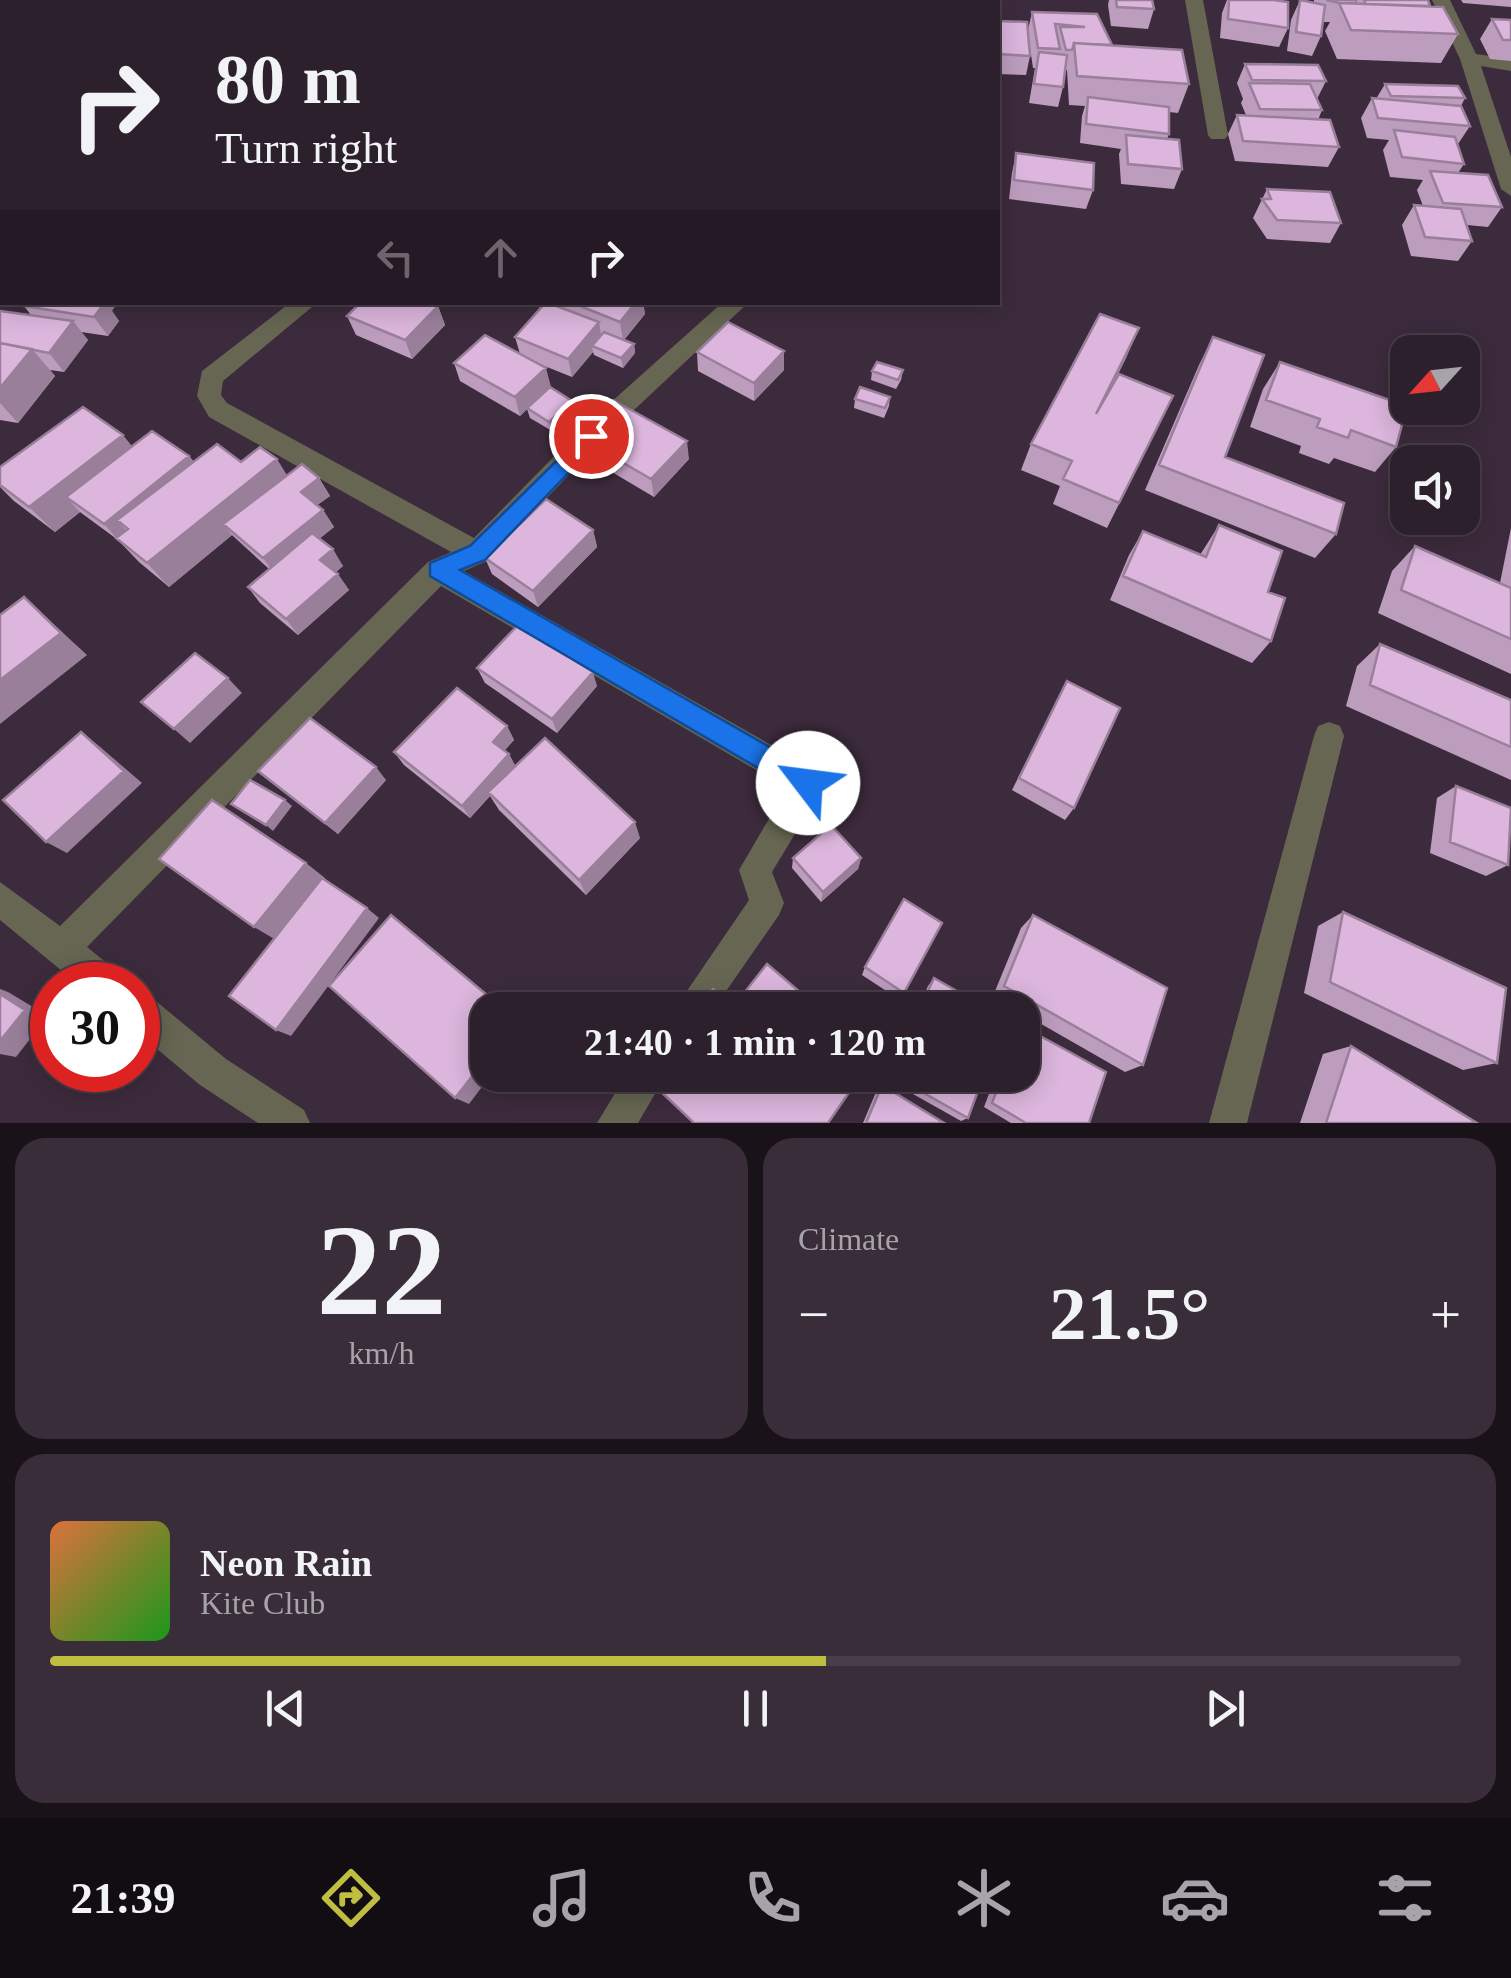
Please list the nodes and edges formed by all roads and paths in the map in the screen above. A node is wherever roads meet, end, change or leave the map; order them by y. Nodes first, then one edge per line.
1 (1194, 0) edge
2 (1440, 0) edge
3 (1469, 59) junction
4 (1511, 65) edge
5 (1218, 135) dead end
6 (1511, 189) edge
7 (303, 305) edge
8 (735, 305) edge
9 (478, 553) junction
10 (438, 570) junction
11 (1329, 736) dead end
12 (0, 899) edge
13 (62, 948) junction
14 (79, 962) edge
15 (705, 992) edge
16 (160, 1028) edge
17 (637, 1092) edge
18 (291, 1123) edge
19 (616, 1123) edge
20 (1228, 1123) edge

1 - 5 street
2 - 3 street
3 - 4 street
3 - 6 street
7 - 9 street
8 - 9 street
9 - 10 street
10 - 13 street
10 - 15 street
11 - 20 street
12 - 13 street
13 - 14 street
16 - 18 street
17 - 19 street

